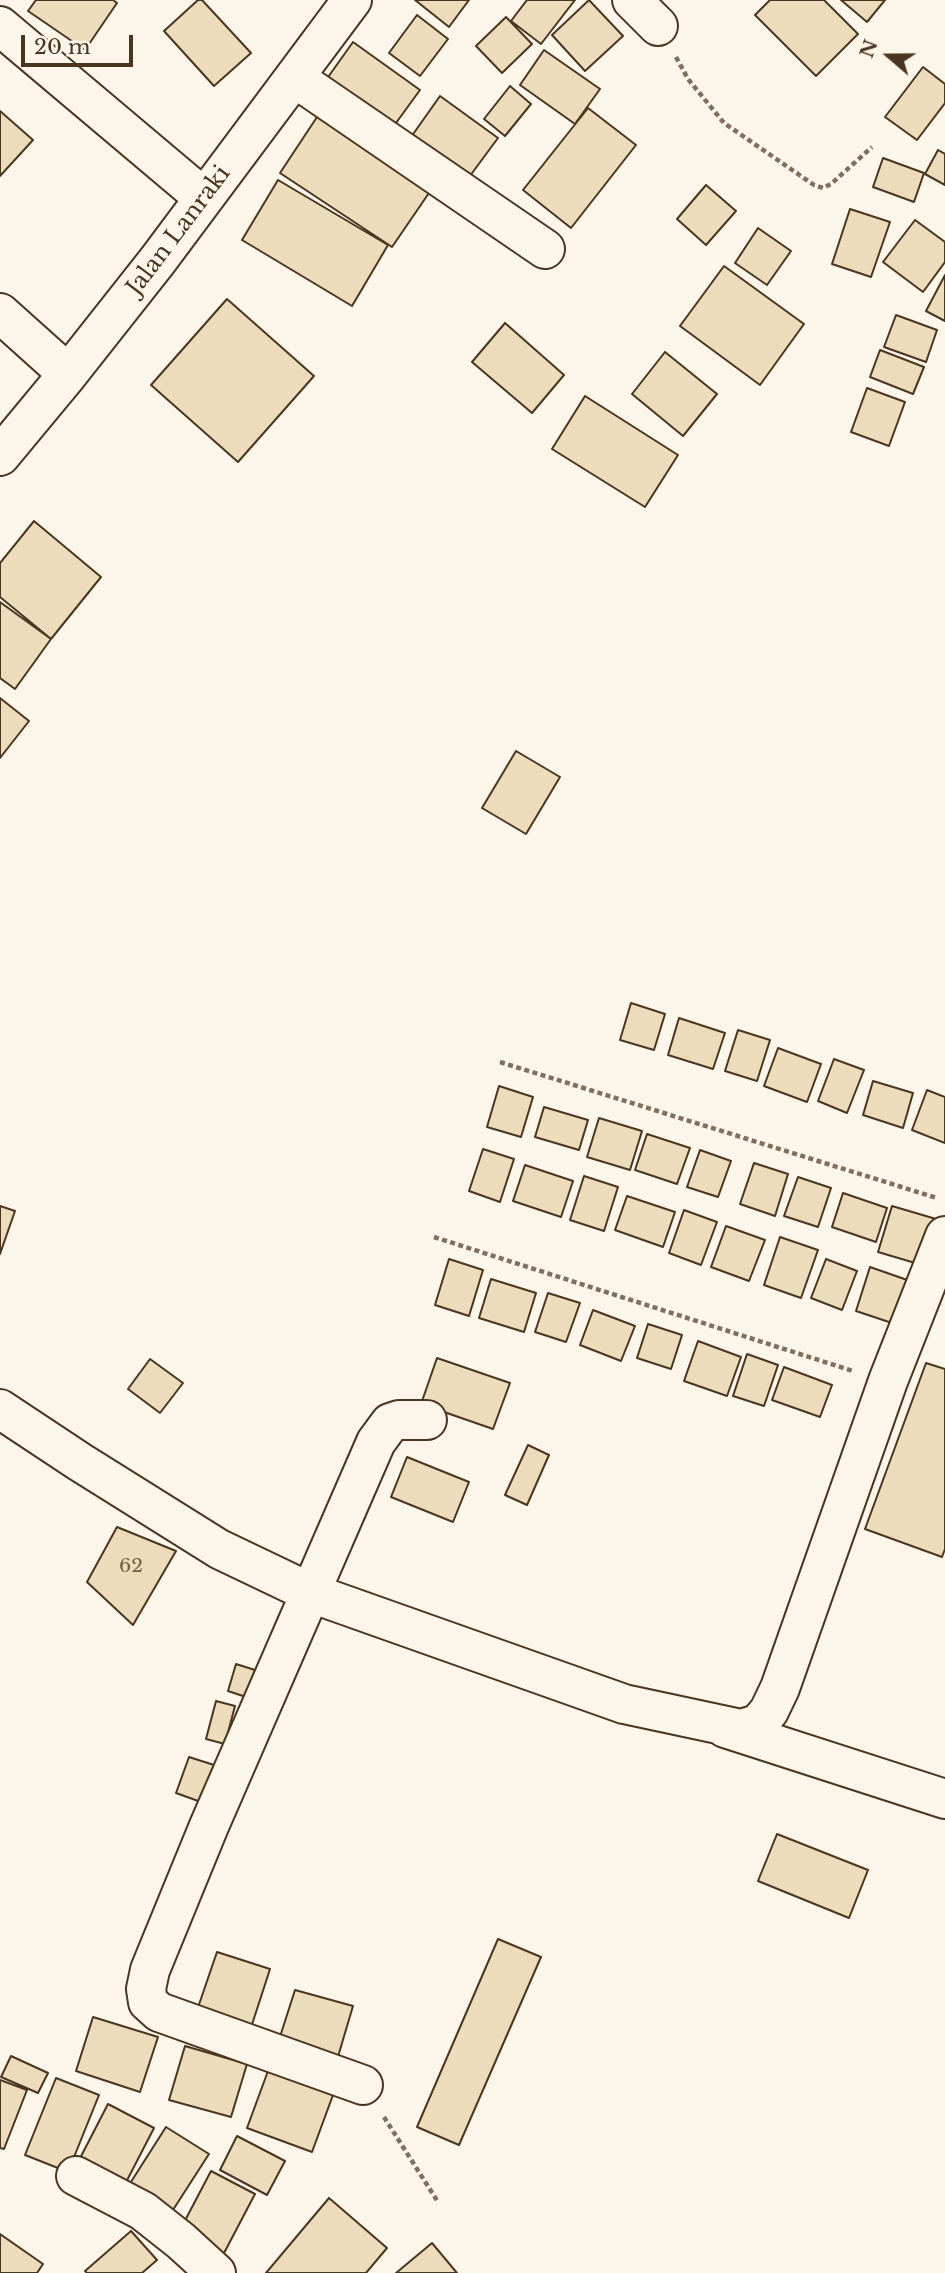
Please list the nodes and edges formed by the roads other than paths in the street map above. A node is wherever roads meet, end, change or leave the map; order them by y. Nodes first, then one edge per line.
1 (352, 0) edge
2 (0, 26) edge
3 (295, 78) junction
4 (204, 198) junction
5 (544, 249) dead end
6 (0, 313) edge
7 (68, 374) junction
8 (0, 456) edge
9 (945, 1236) edge
10 (0, 1409) edge
11 (427, 1420) dead end
12 (311, 1593) junction
13 (720, 1727) junction
14 (945, 1799) edge
15 (363, 2085) dead end
16 (76, 2176) dead end
17 (216, 2273) edge

1 - 3 street, Jalan Lanraki
2 - 4 street
3 - 4 street, Jalan Lanraki
3 - 5 street
4 - 7 street, Jalan Lanraki
6 - 7 street
7 - 8 street, Jalan Lanraki
9 - 13 street
10 - 12 street
11 - 12 street
12 - 13 street
12 - 15 street
13 - 14 street
16 - 17 street

